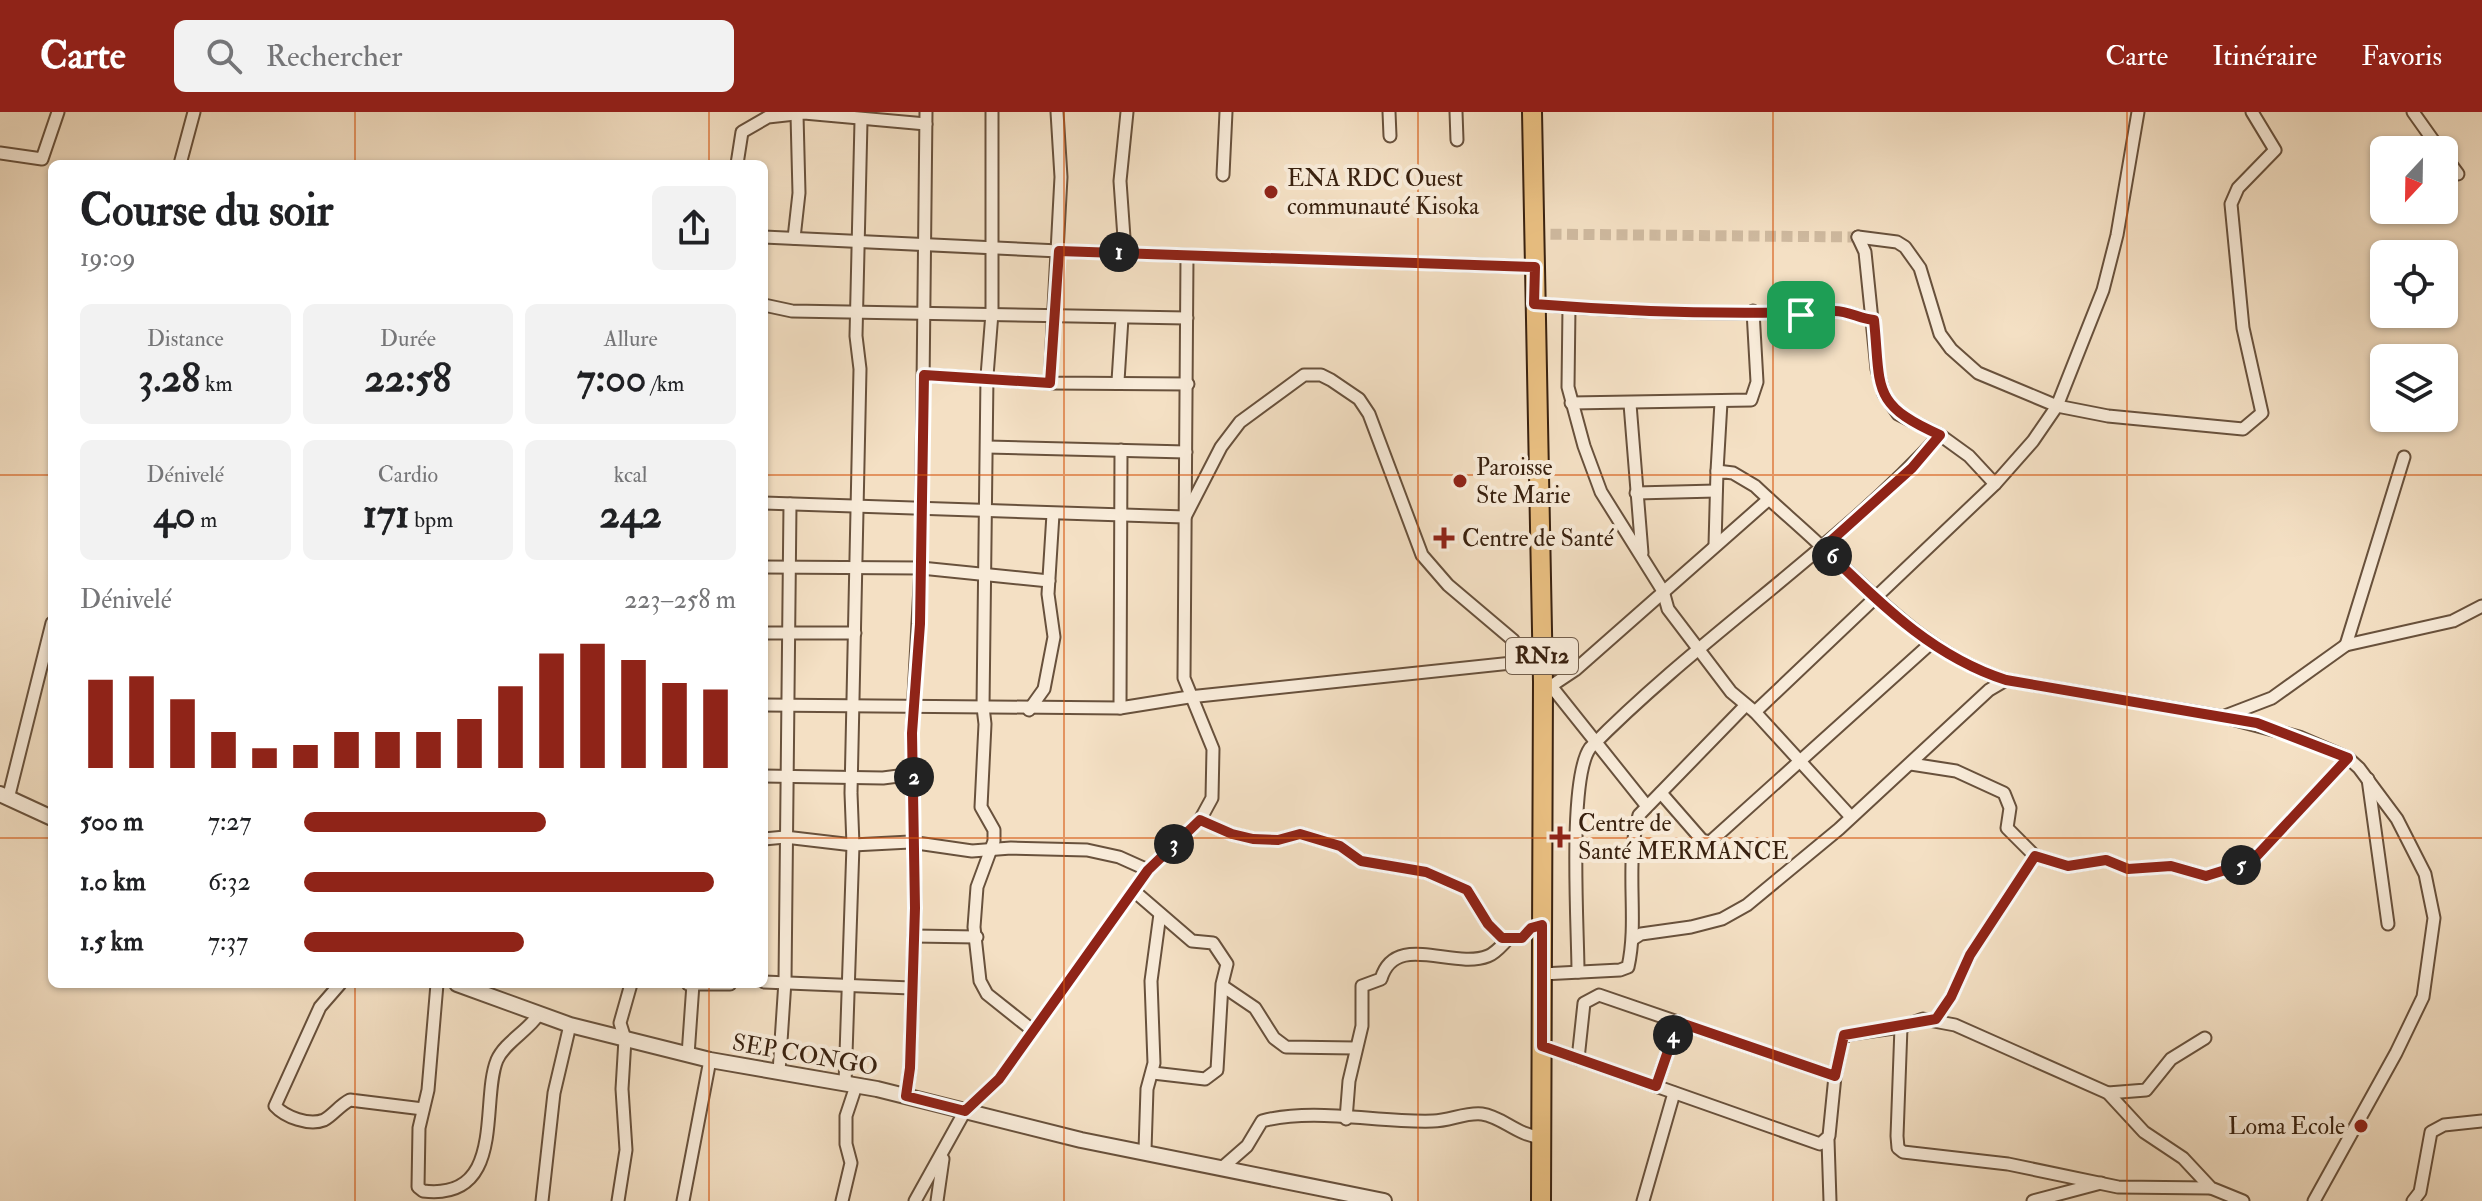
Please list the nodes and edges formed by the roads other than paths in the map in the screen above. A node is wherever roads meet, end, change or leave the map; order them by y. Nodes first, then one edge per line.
1 (58, 112) edge
2 (194, 112) edge
3 (992, 112) edge
4 (1057, 112) edge
5 (1127, 112) edge
6 (1226, 112) edge
7 (1389, 112) edge
8 (1456, 112) edge
9 (1532, 112) edge
10 (2138, 112) edge
11 (2252, 112) edge
12 (2413, 112) edge
13 (797, 115) junction
14 (926, 118) edge
15 (861, 121) junction
16 (1390, 136) dead end
17 (2430, 136) edge
18 (1457, 140) dead end
19 (0, 153) edge
20 (181, 160) edge
21 (738, 160) edge
22 (1223, 175) dead end
23 (768, 237) edge
24 (794, 238) junction
25 (859, 240) junction
26 (925, 244) junction
27 (991, 246) junction
28 (1059, 251) junction
29 (1125, 252) junction
30 (1187, 256) junction
31 (1535, 267) junction
32 (1534, 304) junction
33 (768, 306) edge
34 (1569, 307) junction
35 (857, 309) junction
36 (924, 311) junction
37 (1753, 311) junction
38 (992, 313) junction
39 (1055, 315) junction
40 (1122, 318) junction
41 (1187, 318) junction
42 (1874, 320) junction
43 (924, 375) junction
44 (987, 376) junction
45 (1118, 381) junction
46 (1050, 383) junction
47 (1188, 384) junction
48 (1721, 402) junction
49 (1571, 403) junction
50 (1630, 404) junction
51 (2057, 406) junction
52 (1940, 435) junction
53 (987, 447) junction
54 (1121, 450) junction
55 (1186, 452) junction
56 (2404, 457) dead end
57 (1717, 471) junction
58 (1995, 484) junction
59 (1716, 491) junction
60 (1636, 493) junction
61 (1769, 499) junction
62 (768, 503) edge
63 (790, 504) junction
64 (857, 504) junction
65 (922, 507) junction
66 (988, 512) junction
67 (1053, 514) junction
68 (1119, 516) junction
69 (1185, 517) junction
70 (1715, 545) junction
71 (1823, 548) junction
72 (1642, 558) junction
73 (768, 567) edge
74 (921, 568) junction
75 (789, 569) junction
76 (857, 570) junction
77 (986, 575) junction
78 (1049, 581) junction
79 (1663, 591) junction
80 (1875, 599) junction
81 (2482, 606) edge
82 (788, 632) junction
83 (768, 633) edge
84 (855, 633) junction
85 (48, 638) edge
86 (1930, 644) junction
87 (2346, 645) junction
88 (1698, 651) junction
89 (1534, 660) junction
90 (2006, 680) junction
91 (1547, 684) junction
92 (1189, 697) junction
93 (768, 705) edge
94 (854, 705) junction
95 (916, 705) junction
96 (788, 706) junction
97 (983, 707) junction
98 (1120, 708) junction
99 (1750, 709) junction
100 (1029, 710) junction
101 (2224, 717) junction
102 (1595, 743) junction
103 (2348, 758) junction
104 (1798, 762) junction
105 (1911, 764) junction
106 (914, 774) junction
107 (768, 776) edge
108 (787, 777) junction
109 (852, 778) junction
110 (2368, 778) junction
111 (1661, 793) junction
112 (6, 797) edge
113 (1646, 805) junction
114 (48, 816) edge
115 (1851, 817) junction
116 (1200, 820) junction
117 (785, 837) junction
118 (768, 839) edge
119 (916, 842) junction
120 (853, 845) junction
121 (993, 849) junction
122 (2035, 856) junction
123 (1148, 870) junction
124 (1134, 891) junction
125 (1160, 914) junction
126 (2388, 924) dead end
127 (1542, 925) junction
128 (914, 936) junction
129 (977, 937) junction
130 (1508, 939) junction
131 (1633, 939) junction
132 (1578, 972) junction
133 (1542, 974) junction
134 (785, 981) junction
135 (768, 982) edge
136 (847, 983) junction
137 (1224, 987) junction
138 (337, 988) edge
139 (437, 988) edge
140 (468, 988) edge
141 (630, 988) edge
142 (691, 988) edge
143 (911, 988) junction
144 (539, 1014) junction
145 (1936, 1019) junction
146 (1678, 1022) junction
147 (570, 1025) junction
148 (1901, 1027) junction
149 (1031, 1029) junction
150 (2205, 1038) dead end
151 (625, 1039) junction
152 (1542, 1046) junction
153 (1355, 1048) junction
154 (688, 1055) junction
155 (1578, 1059) junction
156 (710, 1060) junction
157 (779, 1072) junction
158 (1153, 1073) junction
159 (1835, 1076) junction
160 (851, 1085) junction
161 (1656, 1086) junction
162 (1674, 1093) junction
163 (2108, 1093) junction
164 (906, 1096) junction
165 (423, 1109) junction
166 (965, 1111) junction
167 (1346, 1119) junction
168 (2482, 1121) edge
169 (1543, 1138) junction
170 (1828, 1140) junction
171 (1145, 1150) junction
172 (942, 1156) junction
173 (1223, 1167) junction
174 (2102, 1183) junction
175 (2211, 1188) junction
176 (542, 1201) edge
177 (618, 1201) edge
178 (683, 1201) edge
179 (842, 1201) edge
180 (915, 1201) edge
181 (937, 1201) edge
182 (1384, 1201) edge
183 (1541, 1201) edge
184 (1643, 1201) edge
185 (1830, 1201) edge
186 (2033, 1201) edge
187 (2243, 1201) edge
188 (2314, 1201) edge
189 (2413, 1201) edge

1 - 19 street
2 - 20 street
3 - 27 street
4 - 28 street
5 - 29 street
6 - 22 street
7 - 16 street
8 - 18 street
9 - 31 main road, RN12
10 - 51 street
11 - 51 street
12 - 17 street
13 - 15 street
13 - 21 street
13 - 24 street
14 - 15 street
14 - 26 street
15 - 25 street
23 - 24 street
24 - 25 street
25 - 26 street
25 - 35 street
26 - 27 street
26 - 36 street
27 - 28 street
27 - 38 street
28 - 29 street
28 - 39 street
29 - 30 street
30 - 31 street
30 - 41 street
31 - 32 main road, RN12
32 - 34 street
32 - 89 main road, RN12
33 - 35 street
34 - 37 street
34 - 49 street
35 - 36 street
35 - 64 street
36 - 38 street
36 - 43 street
37 - 42 street
37 - 48 street
38 - 39 street
38 - 44 street
39 - 40 street
39 - 46 street
40 - 41 street
40 - 45 street
41 - 47 street
42 - 51 street
42 - 52 street
43 - 44 street
43 - 65 street
44 - 46 street
44 - 53 street
45 - 46 street
45 - 47 street
47 - 55 street
48 - 50 street
48 - 57 street
49 - 50 street
49 - 72 street
50 - 60 street
51 - 58 street
52 - 58 street
52 - 71 street
53 - 54 street
53 - 66 street
54 - 55 street
54 - 68 street
55 - 69 street
56 - 87 street
57 - 59 street
57 - 61 street
58 - 80 street
59 - 60 street
59 - 70 street
60 - 72 street
61 - 70 street
61 - 71 street
62 - 63 street
63 - 64 street
63 - 75 street
64 - 65 street
64 - 76 street
65 - 66 street
65 - 74 street
66 - 67 street
66 - 77 street
67 - 68 street
67 - 78 street
68 - 69 street
68 - 98 street
69 - 89 street
69 - 92 street
70 - 79 street
71 - 80 street
71 - 88 street
72 - 79 street
73 - 75 street
74 - 76 street
74 - 77 street
74 - 95 street
75 - 76 street
75 - 82 street
76 - 84 street
77 - 78 street
77 - 97 street
78 - 100 street
79 - 88 street
79 - 91 street
80 - 86 street
80 - 99 street
81 - 87 street
82 - 83 street
82 - 84 street
82 - 96 street
84 - 94 street
85 - 112 street
86 - 90 street
86 - 104 street
87 - 101 street
88 - 99 street
88 - 102 street
89 - 91 main road, RN12
89 - 92 street
90 - 101 street
90 - 105 street
91 - 102 street
91 - 127 main road, RN12
92 - 98 street
92 - 116 street
93 - 96 street
94 - 95 street
94 - 96 street
94 - 109 street
95 - 97 street
95 - 106 street
96 - 108 street
97 - 100 street
97 - 121 street
98 - 100 street
99 - 104 street
99 - 111 street
101 - 103 street
102 - 113 street
102 - 132 street
103 - 110 street
103 - 122 street
104 - 111 street
104 - 115 street
105 - 115 street
105 - 122 street
106 - 109 street
106 - 119 street
107 - 108 street
108 - 109 street
108 - 117 street
109 - 120 street
110 - 126 street
110 - 188 street
111 - 113 street
112 - 114 street
113 - 131 street
115 - 131 street
116 - 123 street
116 - 130 street
117 - 118 street
117 - 120 street
117 - 134 street
119 - 120 street
119 - 121 street
119 - 128 street
120 - 136 street
121 - 123 street
121 - 129 street
122 - 145 street
123 - 124 street
124 - 125 street
124 - 149 street
125 - 137 street
125 - 158 street
127 - 130 street
127 - 133 main road, RN12
128 - 129 street
128 - 143 street
129 - 149 street
130 - 153 street
131 - 132 street
132 - 133 street
133 - 152 main road, RN12
134 - 135 street
134 - 136 street
134 - 157 street
136 - 143 street
136 - 160 street
137 - 153 street
137 - 158 street
138 - 165 street
139 - 165 street
140 - 144 street, SEP CONGO
141 - 151 street
142 - 154 street
143 - 164 street
144 - 147 street, SEP CONGO
144 - 165 street
145 - 148 street
145 - 163 street
146 - 155 street
146 - 159 street
146 - 161 street
147 - 151 street, SEP CONGO
147 - 176 street
148 - 159 street
148 - 174 street
149 - 166 street
150 - 163 street
151 - 154 street, SEP CONGO
151 - 177 street
152 - 155 street
152 - 169 main road, RN12
153 - 167 street
154 - 156 street, SEP CONGO
155 - 161 street
156 - 157 street, SEP CONGO
156 - 178 street
157 - 160 street, SEP CONGO
158 - 171 street
159 - 170 street
160 - 164 street, SEP CONGO
160 - 179 street
161 - 162 street
162 - 170 street
162 - 184 street
163 - 175 street
164 - 166 street, SEP CONGO
166 - 171 street, SEP CONGO
166 - 172 street
167 - 169 street
167 - 173 street
168 - 189 street
169 - 183 main road, RN12
170 - 185 street
171 - 173 street, SEP CONGO
172 - 180 street
172 - 181 street
173 - 182 street, SEP CONGO
174 - 175 street
174 - 186 street
175 - 187 street

